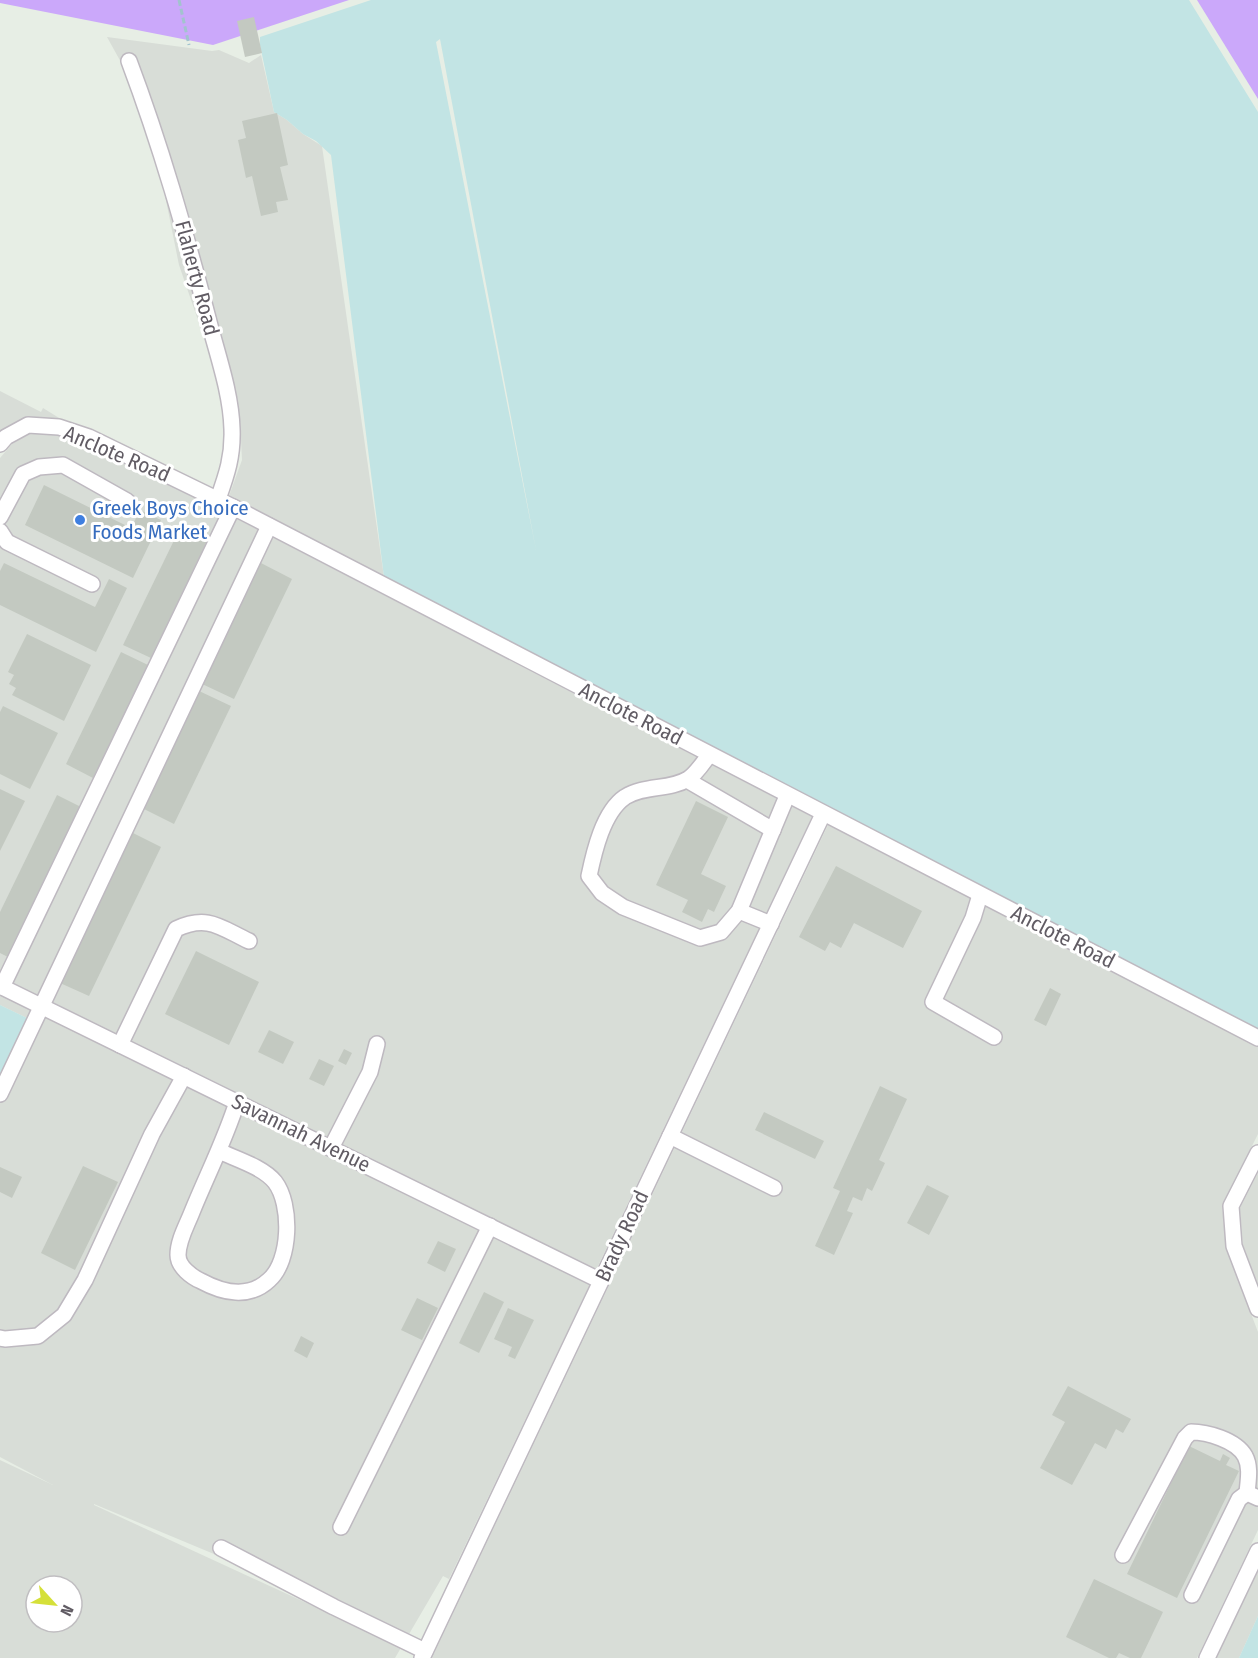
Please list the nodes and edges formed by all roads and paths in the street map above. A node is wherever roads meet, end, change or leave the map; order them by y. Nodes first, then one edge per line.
1 (179, 0) edge
2 (189, 45) dead end
3 (129, 62) dead end
4 (0, 444) edge
5 (218, 500) junction
6 (127, 501) dead end
7 (233, 507) junction
8 (0, 517) edge
9 (269, 526) junction
10 (0, 531) edge
11 (92, 584) dead end
12 (709, 755) junction
13 (687, 780) junction
14 (787, 796) junction
15 (823, 814) junction
16 (773, 830) junction
17 (980, 895) junction
18 (739, 911) junction
19 (771, 924) junction
20 (249, 942) dead end
21 (1, 986) edge
22 (41, 1006) junction
23 (994, 1037) dead end
24 (1258, 1038) edge
25 (377, 1044) dead end
26 (120, 1045) junction
27 (184, 1076) junction
28 (0, 1094) edge
29 (237, 1102) junction
30 (670, 1136) junction
31 (331, 1148) junction
32 (219, 1151) junction
33 (1258, 1154) edge
34 (774, 1188) dead end
35 (490, 1226) junction
36 (601, 1281) junction
37 (1258, 1309) edge
38 (0, 1338) edge
39 (1252, 1496) edge
40 (341, 1527) dead end
41 (220, 1548) dead end
42 (1258, 1551) edge
43 (1123, 1555) dead end
44 (1192, 1594) dead end
45 (423, 1654) edge
46 (1207, 1658) edge

1 - 2 path
3 - 5 street, Flaherty Road
4 - 5 street, Anclote Road
5 - 7 street, Anclote Road
6 - 8 street
7 - 9 street, Anclote Road
7 - 21 street
9 - 12 street, Anclote Road
9 - 22 street
10 - 11 street
12 - 13 street
12 - 14 street, Anclote Road
13 - 16 street
13 - 18 street
14 - 15 street, Anclote Road
14 - 16 street
15 - 17 street, Anclote Road
15 - 19 street, Brady Road
16 - 18 street
17 - 23 street
17 - 24 street, Anclote Road
18 - 19 street
19 - 30 street, Brady Road
20 - 26 street
21 - 22 street, Savannah Avenue
22 - 26 street, Savannah Avenue
22 - 28 street
25 - 31 street
26 - 27 street, Savannah Avenue
27 - 29 street, Savannah Avenue
27 - 38 street
29 - 31 street, Savannah Avenue
29 - 32 street
30 - 34 street
30 - 36 street, Brady Road
31 - 35 street, Savannah Avenue
32 - 32 street
33 - 37 street
35 - 36 street, Savannah Avenue
35 - 40 street
36 - 45 street, Brady Road
39 - 43 street
39 - 44 street
41 - 45 street
42 - 46 street

